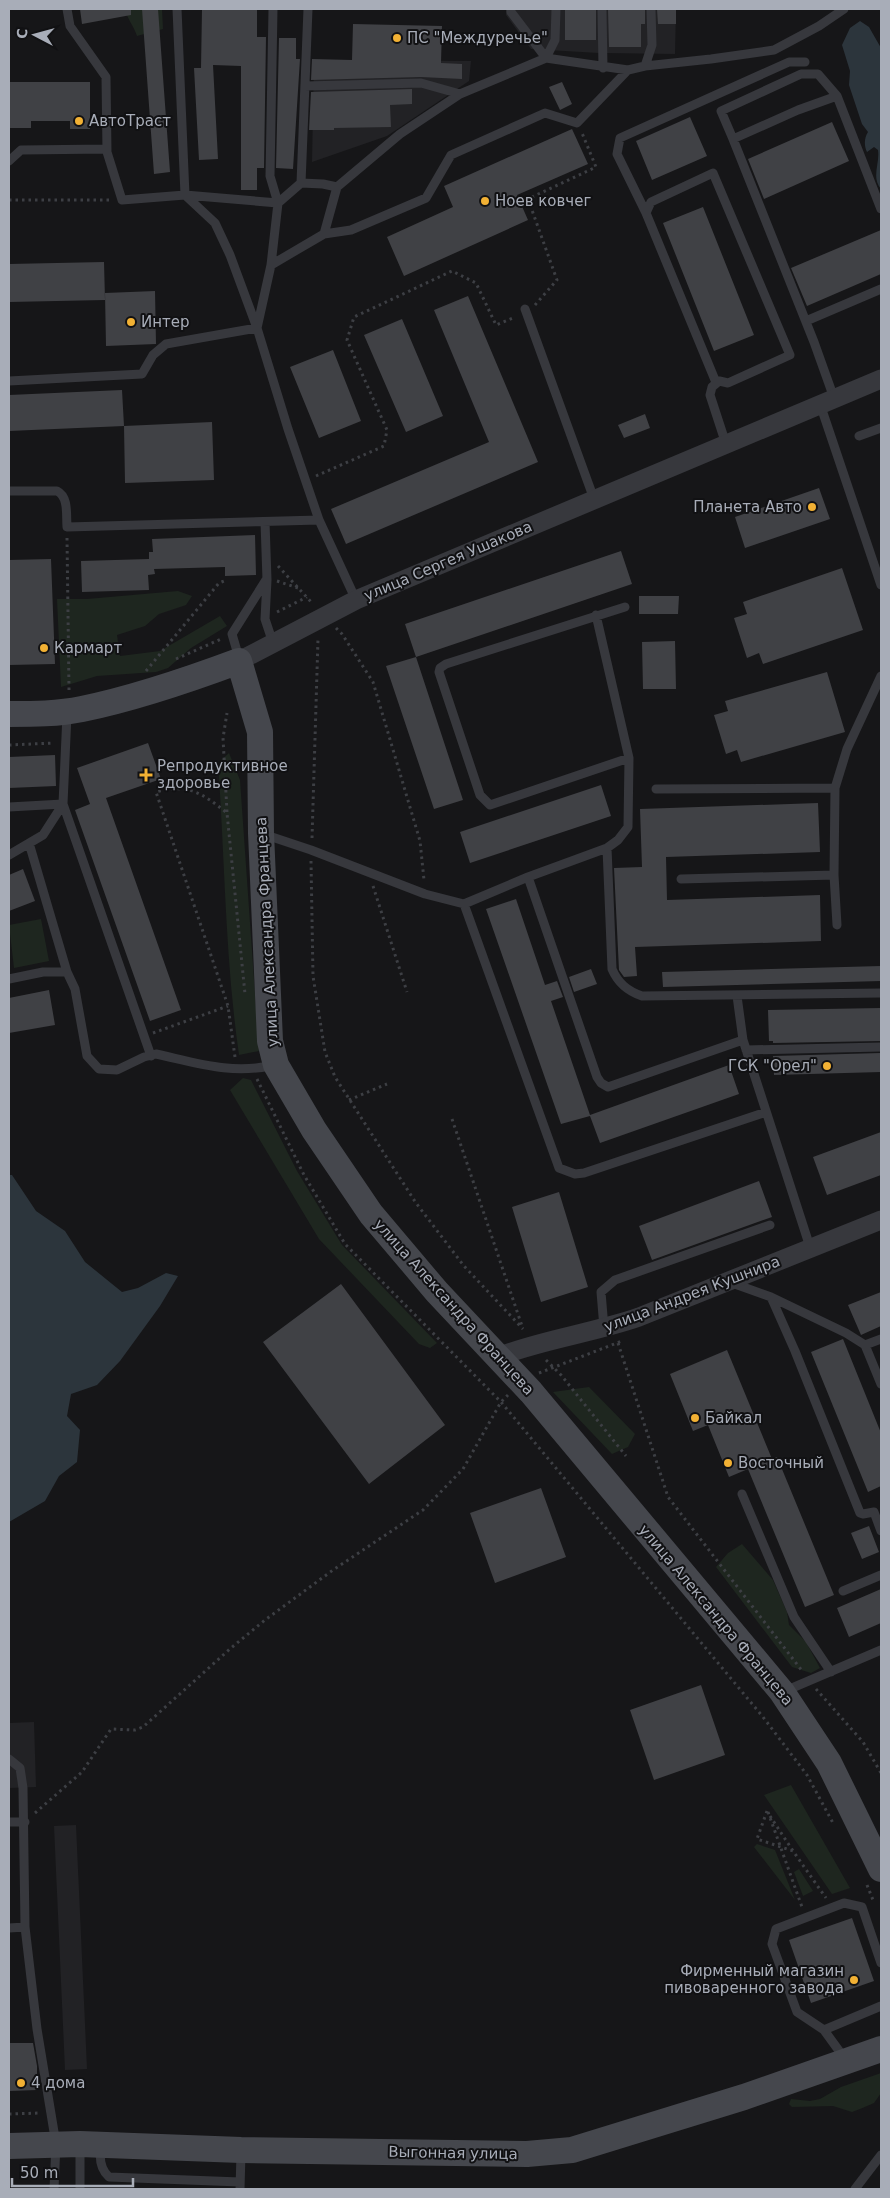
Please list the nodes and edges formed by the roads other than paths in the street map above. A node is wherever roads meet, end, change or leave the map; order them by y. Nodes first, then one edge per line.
1 (67, 9) edge
2 (177, 9) edge
3 (273, 9) edge
4 (308, 9) edge
5 (511, 9) edge
6 (556, 9) edge
7 (602, 9) edge
8 (651, 9) edge
9 (844, 9) edge
10 (546, 58) junction
11 (805, 62) dead end
12 (645, 66) junction
13 (603, 68) junction
14 (628, 70) junction
15 (305, 86) junction
16 (460, 94) junction
17 (837, 96) junction
18 (733, 139) junction
19 (108, 149) junction
20 (9, 161) edge
21 (301, 183) junction
22 (337, 187) junction
23 (185, 195) junction
24 (278, 203) junction
25 (881, 209) edge
26 (646, 213) junction
27 (324, 234) junction
28 (271, 265) junction
29 (881, 289) edge
30 (525, 311) road end
31 (806, 321) junction
32 (257, 328) junction
33 (881, 380) edge
34 (9, 381) edge
35 (719, 381) junction
36 (827, 401) junction
37 (881, 428) edge
38 (859, 436) dead end
39 (726, 444) junction
40 (9, 491) edge
41 (594, 499) junction
42 (319, 520) junction
43 (265, 522) junction
44 (269, 580) junction
45 (881, 585) edge
46 (356, 600) junction
47 (625, 607) dead end
48 (596, 615) junction
49 (273, 643) junction
50 (239, 661) junction
51 (881, 676) edge
52 (68, 701) junction
53 (9, 714) edge
54 (629, 758) junction
55 (835, 788) junction
56 (656, 789) dead end
57 (63, 804) junction
58 (9, 807) edge
59 (261, 833) junction
60 (29, 843) junction
61 (607, 848) junction
62 (9, 855) edge
63 (834, 875) junction
64 (528, 877) junction
65 (681, 879) dead end
66 (464, 904) junction
67 (837, 926) dead end
68 (67, 972) junction
69 (9, 978) edge
70 (881, 993) edge
71 (737, 996) junction
72 (743, 1040) junction
73 (881, 1047) edge
74 (746, 1050) junction
75 (151, 1056) junction
76 (276, 1065) junction
77 (766, 1112) junction
78 (881, 1220) edge
79 (770, 1225) dead end
80 (810, 1247) junction
81 (728, 1281) junction
82 (771, 1297) junction
83 (604, 1330) junction
84 (881, 1339) edge
85 (865, 1345) junction
86 (500, 1356) junction
87 (881, 1384) edge
88 (742, 1494) dead end
89 (881, 1531) edge
90 (881, 1575) edge
91 (843, 1591) dead end
92 (881, 1650) edge
93 (831, 1672) junction
94 (782, 1692) junction
95 (9, 1760) edge
96 (9, 1822) edge
97 (25, 1822) junction
98 (873, 1876) edge
99 (9, 1928) edge
100 (25, 1928) junction
101 (881, 1963) edge
102 (881, 2006) edge
103 (824, 2030) junction
104 (881, 2049) edge
105 (847, 2061) junction
106 (79, 2144) junction
107 (9, 2146) edge
108 (241, 2150) junction
109 (881, 2155) edge
110 (240, 2186) edge
111 (54, 2189) edge
112 (80, 2189) edge
113 (855, 2189) edge

1 - 19 lane
2 - 23 lane
3 - 24 lane
4 - 15 lane
5 - 10 lane
6 - 10 lane
7 - 13 lane
8 - 12 lane
9 - 12 lane
10 - 13 lane
10 - 16 lane
11 - 26 lane
12 - 14 lane
13 - 14 lane
14 - 27 lane
15 - 16 lane
15 - 21 lane
16 - 22 lane
17 - 18 lane
17 - 18 lane
17 - 25 lane
18 - 31 lane
19 - 20 lane
19 - 23 lane
21 - 22 lane
21 - 24 lane
22 - 27 lane
23 - 24 lane
23 - 32 lane
24 - 28 lane
26 - 35 lane
26 - 35 lane
27 - 28 lane
28 - 32 lane
29 - 31 lane
30 - 41 lane
31 - 36 lane
32 - 34 lane
32 - 42 lane
33 - 36 street, улица Сергея Ушакова
35 - 39 lane
36 - 39 street, улица Сергея Ушакова
36 - 45 lane
37 - 38 lane
39 - 41 street, улица Сергея Ушакова
40 - 43 lane
41 - 46 street, улица Сергея Ушакова
42 - 43 lane
42 - 46 lane
43 - 44 lane
44 - 49 lane
44 - 50 lane
46 - 49 street, улица Сергея Ушакова
47 - 48 lane
48 - 54 lane
48 - 54 lane
49 - 50 street, улица Сергея Ушакова
50 - 52 street, улица Сергея Ушакова
50 - 59 street, улица Александра Францева
51 - 55 lane
52 - 53 street, улица Сергея Ушакова
52 - 57 lane
54 - 61 lane
55 - 56 lane
55 - 63 lane
57 - 58 lane
57 - 60 lane
57 - 75 lane
59 - 66 lane
59 - 76 street, улица Александра Францева
60 - 62 lane
60 - 68 lane
61 - 64 lane
61 - 71 lane
63 - 65 lane
63 - 67 lane
64 - 66 lane
64 - 72 lane
66 - 77 lane
68 - 69 lane
68 - 75 lane
70 - 71 lane
71 - 72 lane
72 - 74 lane
73 - 74 lane
74 - 77 lane
75 - 76 lane
76 - 86 street, улица Александра Францева
77 - 80 lane
78 - 80 street, улица Андрея Кушнира
79 - 83 lane
80 - 81 street, улица Андрея Кушнира
81 - 82 lane
81 - 83 street, улица Андрея Кушнира
82 - 85 lane
82 - 89 lane
83 - 86 street, улица Андрея Кушнира
84 - 85 lane
85 - 87 lane
86 - 94 street, улица Александра Францева
88 - 93 lane
90 - 91 lane
92 - 93 lane
93 - 94 lane
94 - 98 street, улица Александра Францева
95 - 97 lane
96 - 97 lane
97 - 100 lane
99 - 100 lane
100 - 106 lane
101 - 103 lane
102 - 103 lane
103 - 105 lane
104 - 105 street, Выгонная улица
105 - 108 street, Выгонная улица
106 - 107 street, Выгонная улица
106 - 108 street, Выгонная улица
106 - 110 lane
106 - 111 lane
106 - 112 lane
108 - 110 lane
109 - 113 lane

